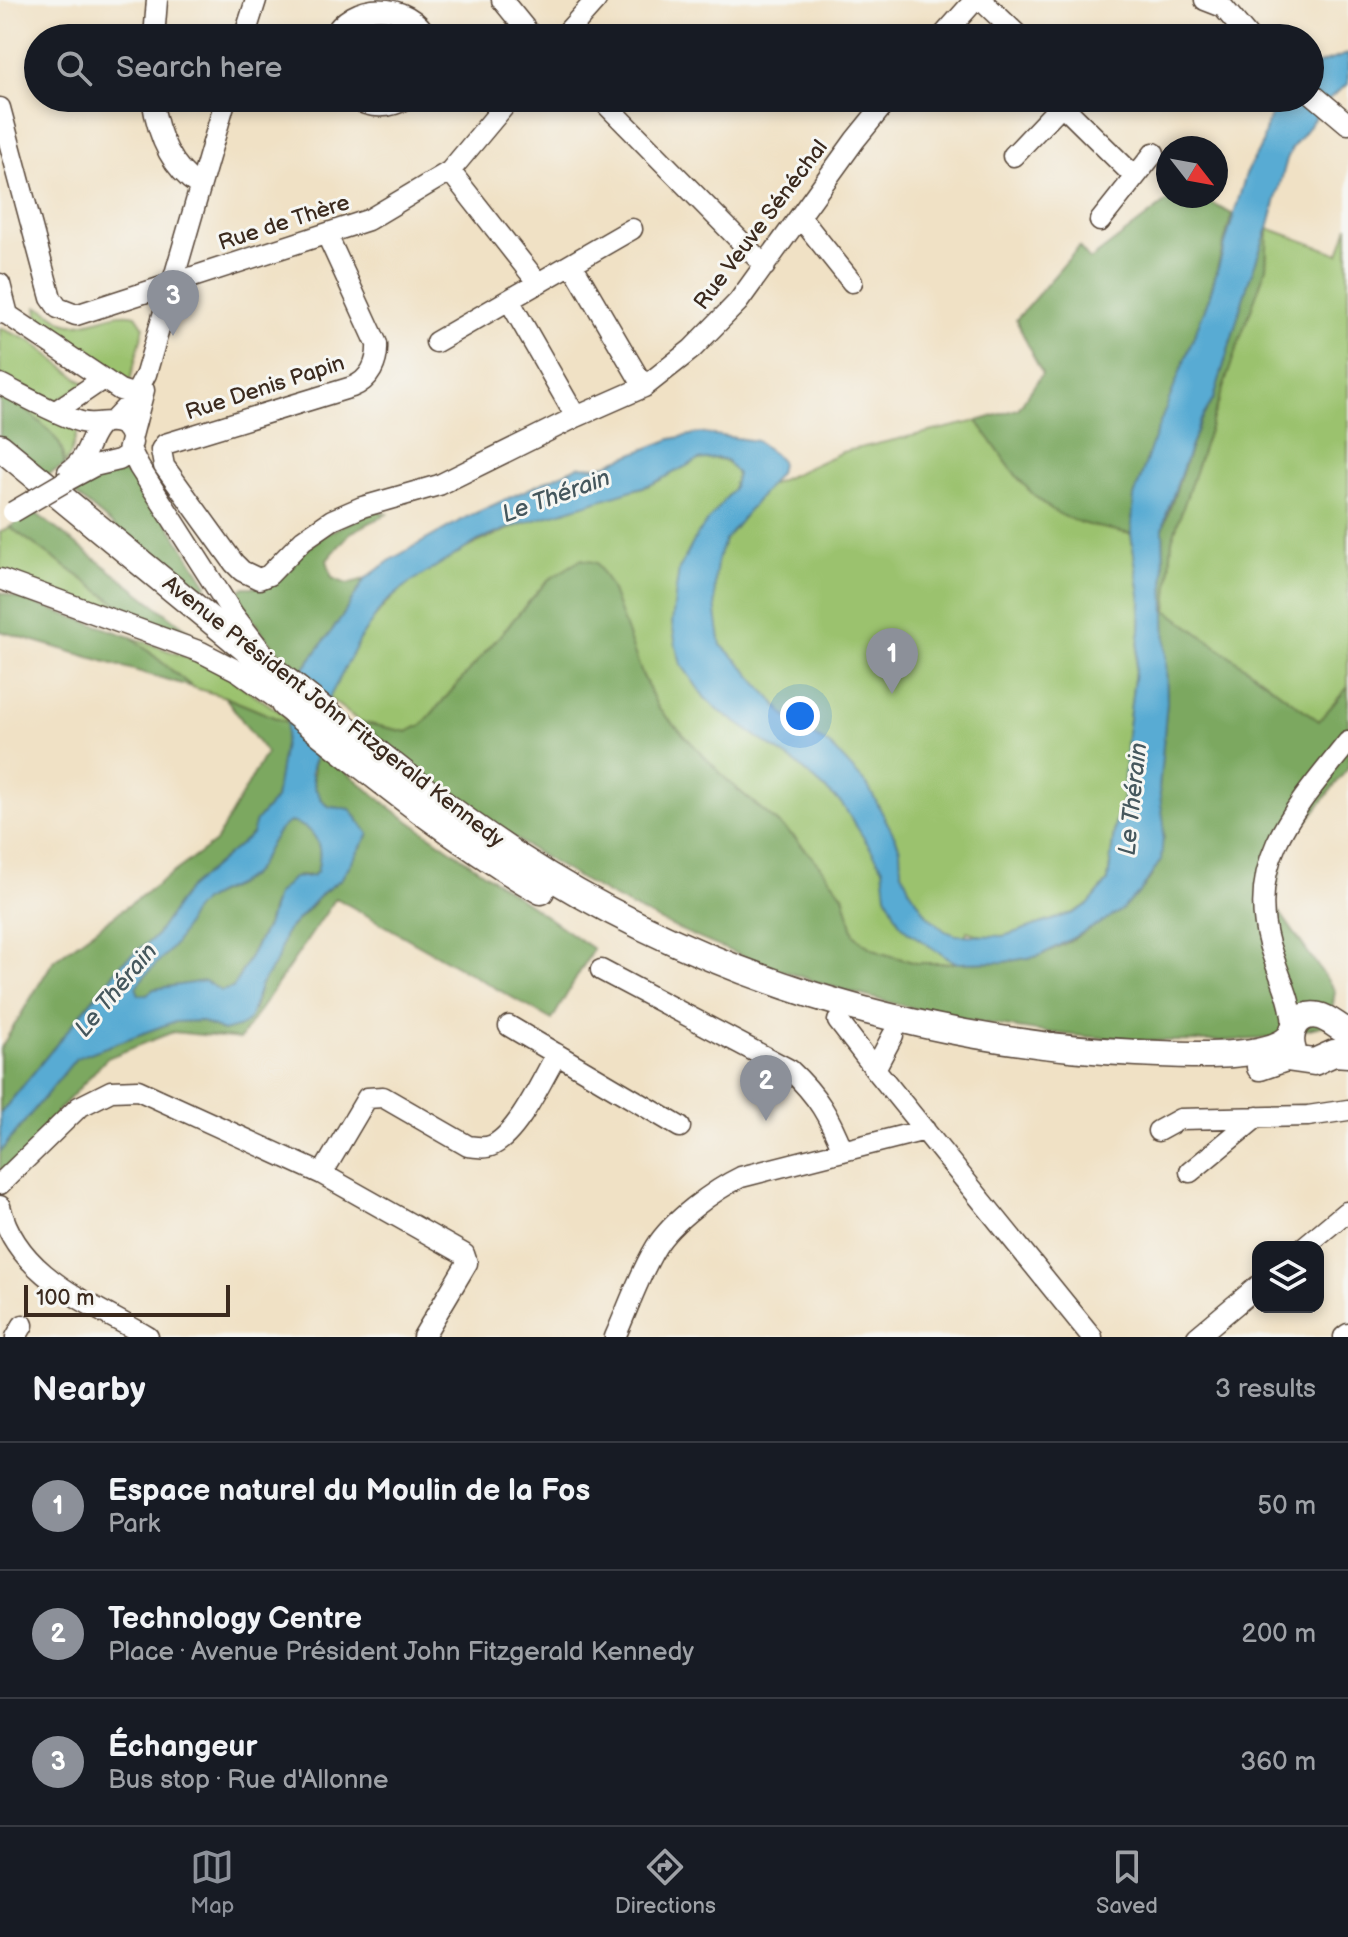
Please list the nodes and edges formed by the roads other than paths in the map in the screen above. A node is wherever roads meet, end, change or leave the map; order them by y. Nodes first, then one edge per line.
1 (157, 0) edge
2 (256, 0) edge
3 (502, 0) edge
4 (596, 0) edge
5 (975, 0) edge
6 (981, 0) edge
7 (1217, 2) edge
8 (368, 3) edge
9 (155, 24) edge
10 (248, 24) edge
11 (342, 24) edge
12 (420, 24) edge
13 (522, 24) edge
14 (575, 24) edge
15 (954, 24) edge
16 (1006, 24) edge
17 (1237, 24) edge
18 (1324, 103) edge
19 (0, 108) edge
20 (155, 112) edge
21 (222, 112) edge
22 (499, 112) edge
23 (614, 112) edge
24 (877, 112) edge
25 (1055, 112) edge
26 (1075, 112) edge
27 (1348, 124) edge
28 (1154, 153) dead end
29 (1013, 156) dead end
30 (450, 171) junction
31 (1135, 177) junction
32 (199, 186) junction
33 (800, 217) junction
34 (1100, 221) dead end
35 (632, 229) dead end
36 (327, 235) junction
37 (572, 264) junction
38 (765, 266) junction
39 (852, 282) dead end
40 (538, 283) junction
41 (0, 284) edge
42 (170, 286) junction
43 (509, 300) junction
44 (4, 314) edge
45 (436, 342) dead end
46 (146, 374) junction
47 (103, 379) junction
48 (0, 384) edge
49 (644, 387) junction
50 (136, 395) junction
51 (56, 411) junction
52 (576, 417) junction
53 (102, 430) junction
54 (131, 446) junction
55 (0, 447) edge
56 (113, 461) junction
57 (0, 469) edge
58 (64, 478) junction
59 (5, 512) edge
60 (205, 525) joint
61 (0, 579) edge
62 (287, 694) junction
63 (324, 724) junction
64 (1348, 742) edge
65 (1277, 966) junction
66 (601, 970) dead end
67 (838, 1021) junction
68 (1335, 1025) edge
69 (509, 1026) dead end
70 (893, 1035) junction
71 (1295, 1041) junction
72 (557, 1054) junction
73 (1339, 1054) edge
74 (875, 1069) junction
75 (1348, 1110) edge
76 (1257, 1117) junction
77 (680, 1127) dead end
78 (925, 1130) junction
79 (1158, 1131) dead end
80 (843, 1151) junction
81 (1190, 1172) dead end
82 (322, 1174) junction
83 (0, 1184) edge
84 (0, 1206) edge
85 (1348, 1215) edge
86 (1311, 1241) edge
87 (1252, 1291) edge
88 (148, 1337) edge
89 (423, 1337) edge
90 (615, 1337) edge
91 (1092, 1337) edge
92 (1197, 1337) edge

1 - 9 street
2 - 10 street
3 - 13 street
4 - 14 street
5 - 15 street
6 - 16 street
7 - 17 street
8 - 11 street
8 - 12 street
18 - 27 street
19 - 42 street, Rue de Thère
20 - 32 street
21 - 32 street
22 - 30 street, Rue de Thère
23 - 38 street
24 - 33 street, Rue Veuve Sénéchal
25 - 29 street
26 - 31 street
28 - 31 street
30 - 36 street, Rue de Thère
30 - 40 street
31 - 34 street
32 - 42 street
33 - 38 street, Rue Veuve Sénéchal
33 - 39 street
35 - 37 street
36 - 42 street, Rue de Thère
36 - 60 street, Rue Denis Papin
37 - 40 street
37 - 49 street
38 - 49 street, Rue Veuve Sénéchal
40 - 43 street
41 - 44 street
42 - 46 street
43 - 45 street
43 - 52 street
44 - 47 street
46 - 50 street
46 - 54 street
47 - 50 street
47 - 51 street
48 - 51 street
49 - 52 street, Rue Veuve Sénéchal
50 - 53 street
51 - 53 street
52 - 60 street, Rue Veuve Sénéchal
53 - 54 street
53 - 56 street
53 - 58 street
54 - 56 street
54 - 62 street
55 - 62 main road, Avenue Président John Fitzgerald Kennedy
56 - 58 street
57 - 62 main road, Avenue Président John Fitzgerald Kennedy
58 - 59 street
61 - 62 street
62 - 63 main road, Avenue Président John Fitzgerald Kennedy
63 - 67 main road, Avenue Président John Fitzgerald Kennedy
63 - 71 main road, Avenue Président John Fitzgerald Kennedy
64 - 65 street
65 - 68 street
65 - 71 street
66 - 80 street
67 - 70 main road, Avenue Président John Fitzgerald Kennedy
67 - 74 street
68 - 71 main road, Avenue Président John Fitzgerald Kennedy
68 - 73 main road, Avenue Président John Fitzgerald Kennedy
69 - 72 street
70 - 71 main road, Avenue Président John Fitzgerald Kennedy
70 - 74 street
71 - 73 main road, Avenue Président John Fitzgerald Kennedy
72 - 77 street
72 - 82 street
74 - 78 street
75 - 76 street
76 - 79 street
76 - 81 street
78 - 80 street
78 - 91 street
80 - 90 street
82 - 83 street
82 - 89 street
84 - 88 street
85 - 86 street
87 - 92 street

